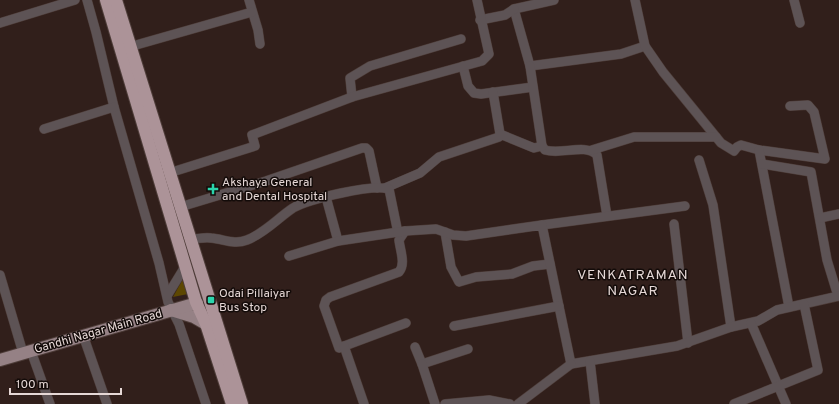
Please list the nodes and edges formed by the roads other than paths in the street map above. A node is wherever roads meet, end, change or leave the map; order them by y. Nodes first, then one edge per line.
1 (75, 0) edge
2 (87, 0) edge
3 (106, 0) edge
4 (116, 0) edge
5 (249, 0) edge
6 (477, 0) edge
7 (554, 0) edge
8 (635, 0) edge
9 (794, 0) edge
10 (514, 9) junction
11 (252, 12) junction
12 (480, 20) junction
13 (0, 23) edge
14 (800, 23) dead end
15 (461, 40) dead end
16 (260, 44) dead end
17 (645, 46) junction
18 (129, 47) junction
19 (463, 66) junction
20 (530, 66) junction
21 (533, 86) junction
22 (492, 92) junction
23 (352, 97) junction
24 (790, 106) dead end
25 (114, 107) junction
26 (44, 129) dead end
27 (500, 134) junction
28 (716, 137) junction
29 (542, 146) junction
30 (592, 150) junction
31 (759, 150) junction
32 (699, 160) dead end
33 (762, 164) junction
34 (169, 173) junction
35 (381, 188) junction
36 (326, 197) junction
37 (685, 206) dead end
38 (180, 207) junction
39 (839, 214) edge
40 (607, 216) junction
41 (820, 218) junction
42 (674, 224) dead end
43 (542, 225) junction
44 (401, 232) junction
45 (445, 232) junction
46 (190, 239) junction
47 (338, 241) junction
48 (289, 256) dead end
49 (550, 264) junction
50 (186, 265) junction
51 (0, 275) edge
52 (838, 296) edge
53 (208, 298) junction
54 (196, 300) junction
55 (169, 303) junction
56 (804, 304) junction
57 (559, 306) junction
58 (789, 307) junction
59 (406, 323) dead end
60 (751, 323) junction
61 (206, 324) junction
62 (454, 326) dead end
63 (731, 327) junction
64 (83, 335) junction
65 (688, 343) junction
66 (344, 346) junction
67 (415, 347) dead end
68 (468, 349) dead end
69 (25, 350) junction
70 (0, 352) edge
71 (0, 360) edge
72 (590, 361) junction
73 (422, 364) junction
74 (571, 364) junction
75 (777, 386) junction
76 (50, 404) edge
77 (107, 404) edge
78 (206, 404) edge
79 (232, 404) edge
80 (242, 404) edge
81 (364, 404) edge
82 (436, 404) edge
83 (449, 404) edge
84 (510, 404) edge
85 (518, 404) edge
86 (596, 404) edge
87 (734, 404) edge
88 (786, 404) edge

1 - 13 street
2 - 25 street
3 - 50 highway
4 - 18 highway
5 - 11 street
6 - 12 street
7 - 10 street
8 - 17 street
9 - 14 street
10 - 12 street
10 - 20 street
11 - 16 street
11 - 18 street
12 - 19 street
15 - 23 street
17 - 20 street
17 - 28 street
18 - 34 highway
19 - 22 street
19 - 23 street
20 - 21 street
21 - 22 street
21 - 29 street
22 - 27 street
23 - 34 street
24 - 31 street
25 - 26 street
25 - 55 street
27 - 29 street
27 - 35 street
28 - 30 street
28 - 31 street
29 - 30 street
30 - 40 street
31 - 33 street
32 - 63 street
33 - 41 street
33 - 58 street
34 - 38 highway
35 - 36 street
35 - 38 street
35 - 44 street
36 - 46 street
36 - 47 street
37 - 40 street
38 - 46 highway
39 - 41 street
40 - 43 street
41 - 52 street
42 - 65 street
43 - 45 street
43 - 49 street
44 - 45 street
44 - 47 street
44 - 66 street
45 - 49 street
46 - 53 highway
47 - 48 street
49 - 57 street
50 - 54 highway
50 - 55 street
51 - 69 street
52 - 56 street
53 - 54 highway
53 - 80 highway
54 - 55 main road, Gandhi Nagar Main Road
54 - 61 highway
55 - 61 main road
55 - 64 main road, Gandhi Nagar Main Road
55 - 69 main road, Gandhi Nagar Main Road
55 - 78 street
56 - 58 street
56 - 75 street
57 - 62 street
57 - 74 street
58 - 60 street
59 - 66 street
60 - 63 street
60 - 75 street
61 - 79 highway
63 - 65 street
64 - 69 main road, Gandhi Nagar Main Road
64 - 77 street
65 - 72 street
66 - 81 street
67 - 73 street
68 - 73 street
69 - 70 main road, Gandhi Nagar Main Road
69 - 71 main road, Gandhi Nagar Main Road
69 - 76 street
72 - 74 street
72 - 86 street
73 - 82 street
74 - 85 street
75 - 87 street
75 - 88 street
83 - 84 street

